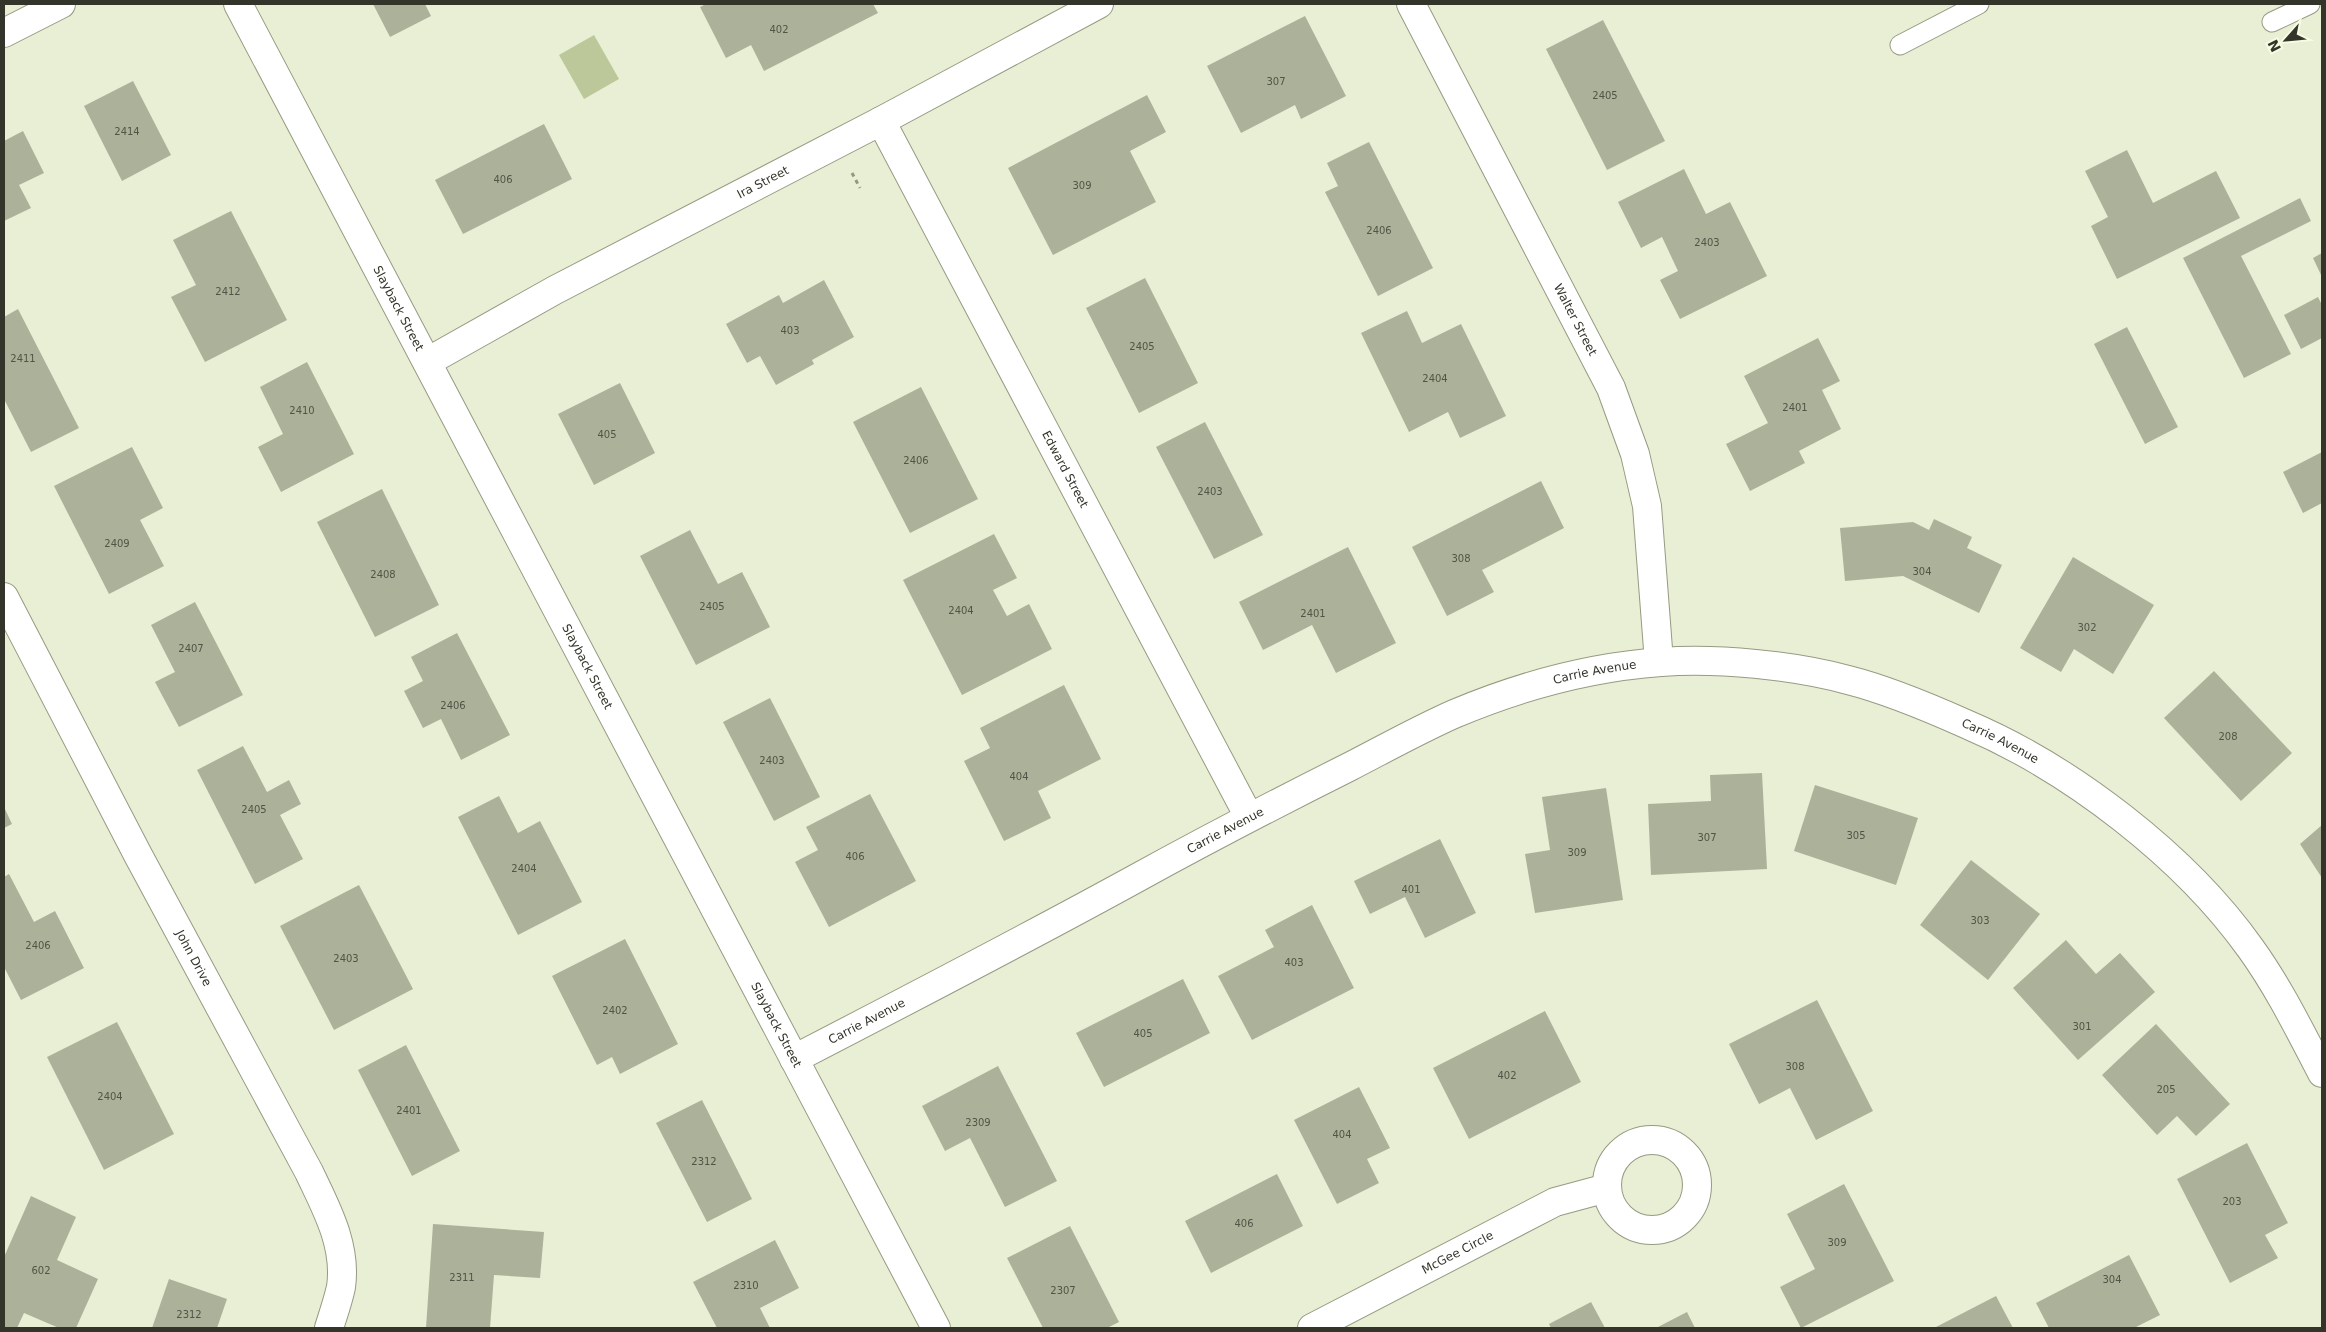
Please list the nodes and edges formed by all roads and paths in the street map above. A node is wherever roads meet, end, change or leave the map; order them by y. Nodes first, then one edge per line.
1 (61, 4) edge
2 (238, 4) edge
3 (1099, 4) edge
4 (1411, 4) edge
5 (1978, 4) edge
6 (2310, 4) edge
7 (2272, 22) dead end
8 (4, 33) edge
9 (1900, 45) dead end
10 (881, 121) junction
11 (427, 362) junction
12 (4, 597) edge
13 (1660, 662) junction
14 (1249, 817) junction
15 (794, 1058) junction
16 (2322, 1073) edge
17 (1607, 1188) dead end
18 (329, 1328) edge
19 (936, 1328) edge
20 (1312, 1328) edge

1 - 8 street
2 - 11 street, Slayback Street
3 - 10 street, Ira Street
4 - 13 street, Walter Street
5 - 9 lane
6 - 7 lane
10 - 11 street, Ira Street
10 - 14 street, Edward Street
11 - 15 street, Slayback Street
12 - 18 street, John Drive
13 - 14 street, Carrie Avenue
13 - 16 street, Carrie Avenue
14 - 15 street, Carrie Avenue
15 - 19 street, Slayback Street
17 - 20 street, McGee Circle

